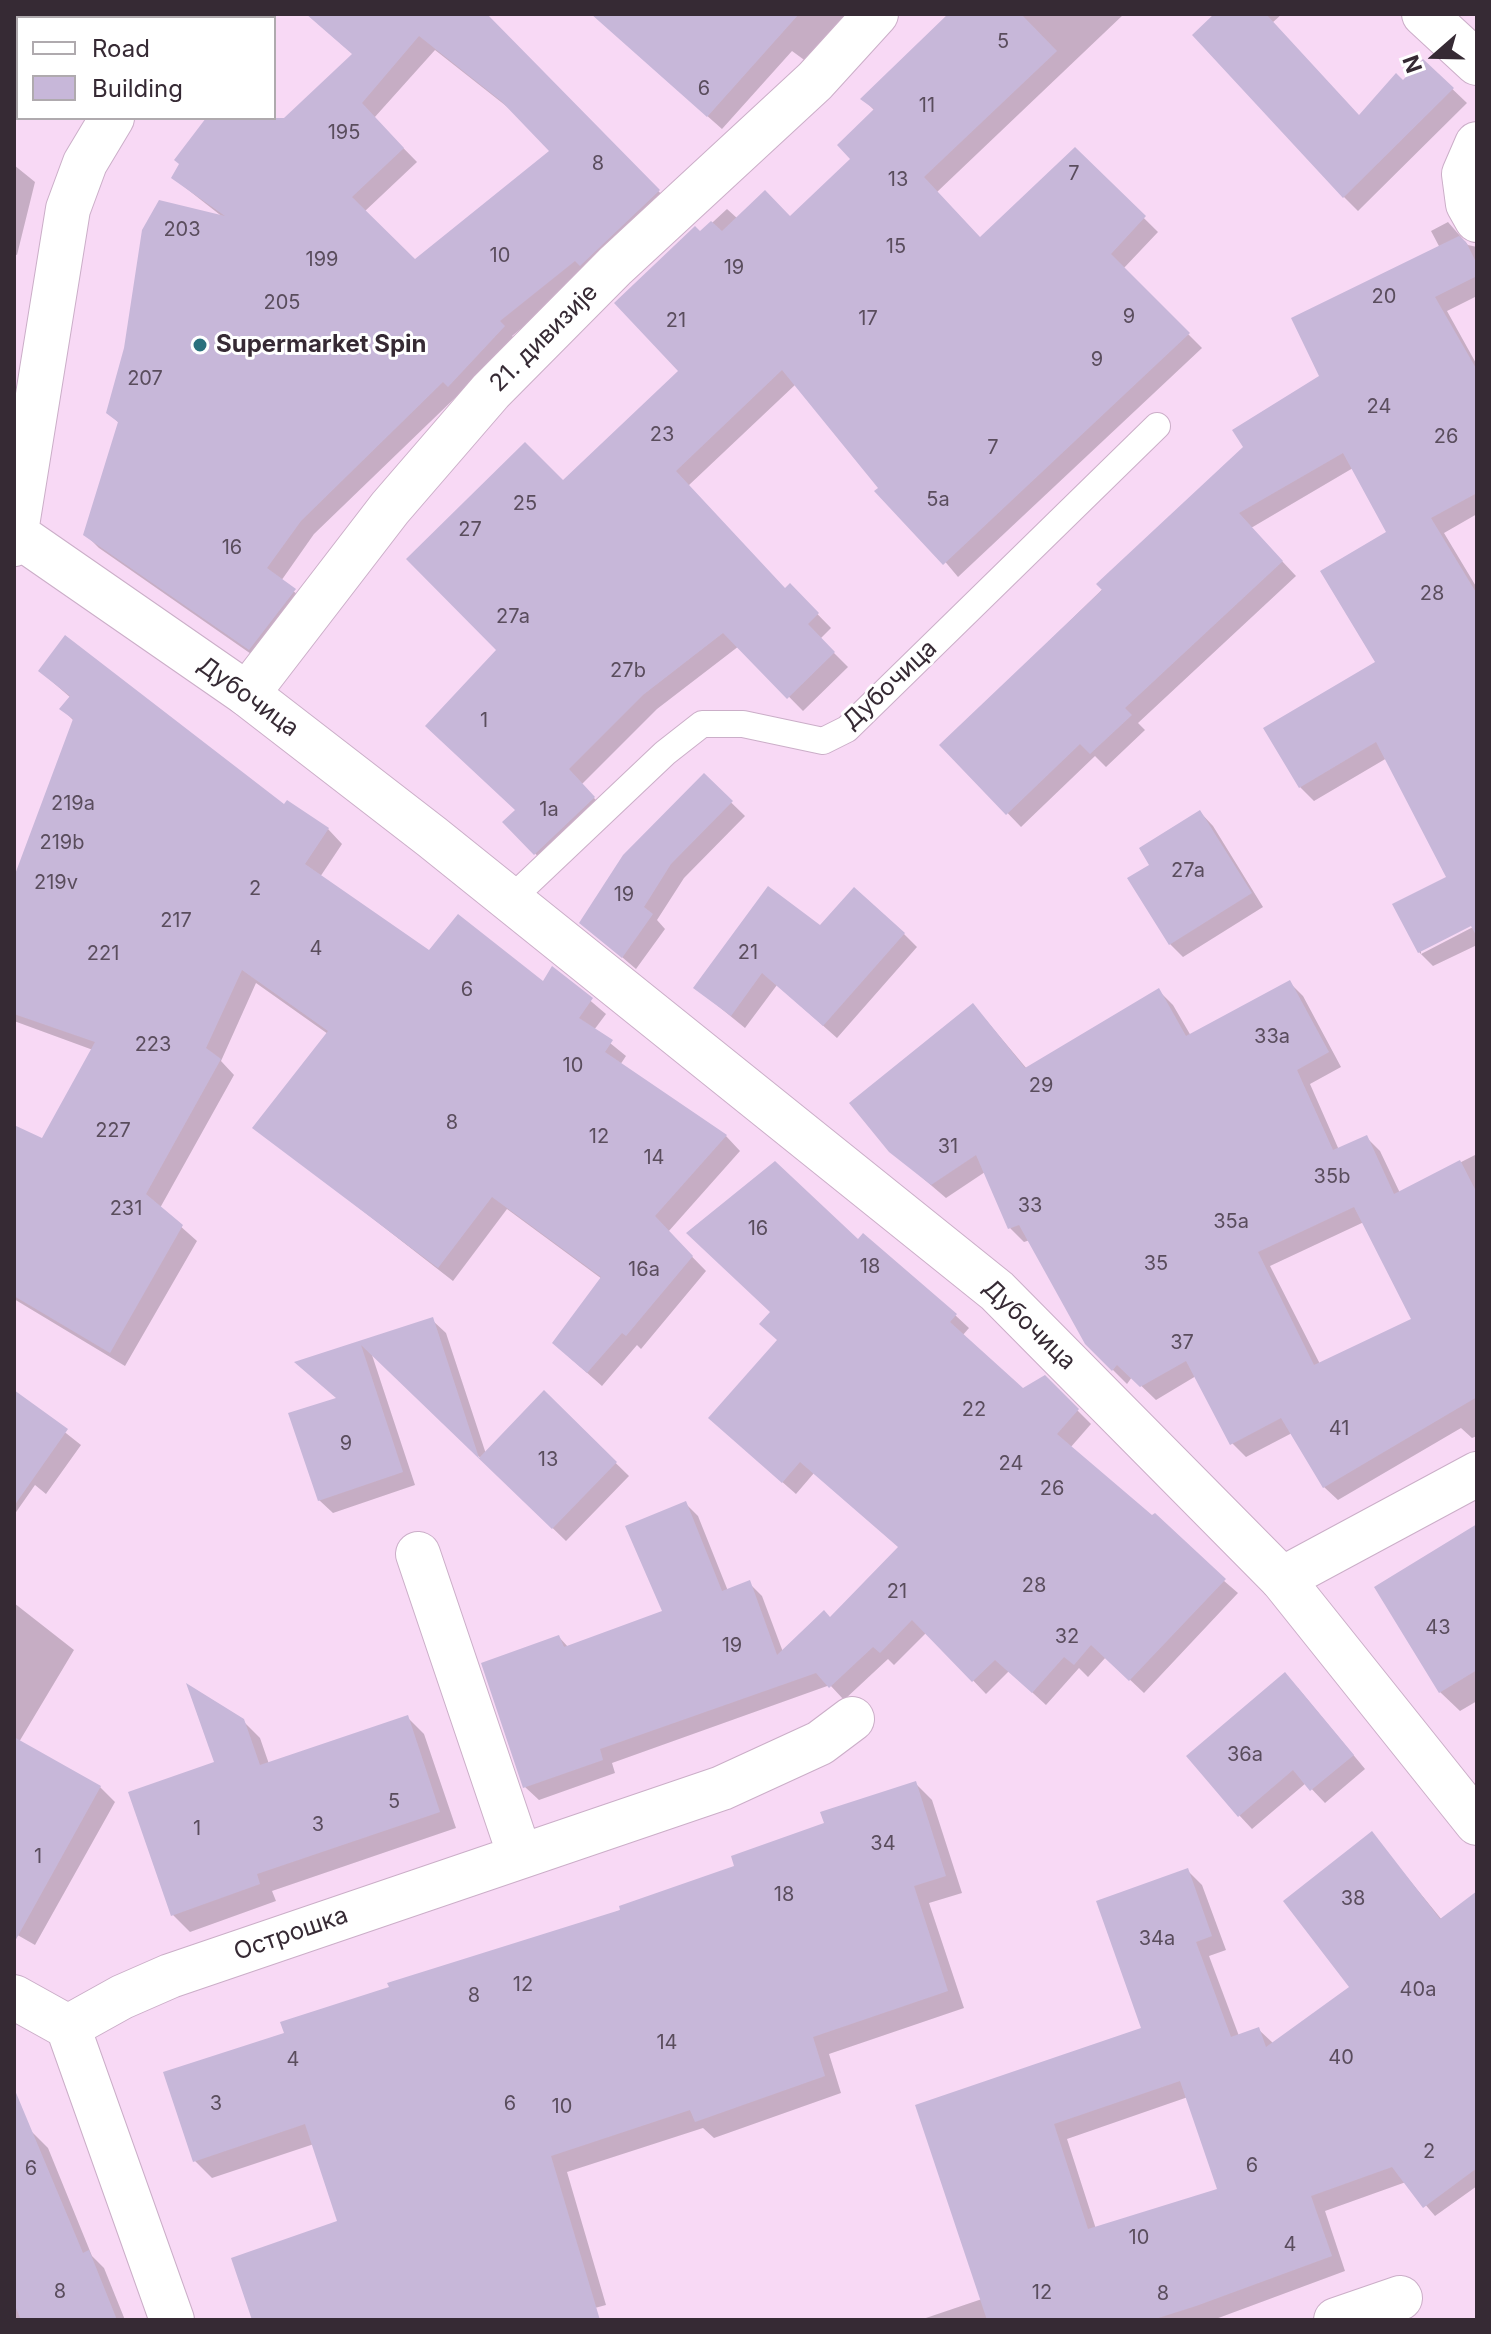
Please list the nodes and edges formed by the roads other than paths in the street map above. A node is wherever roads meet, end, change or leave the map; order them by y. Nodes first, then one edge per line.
1 (876, 14) edge
2 (1424, 14) edge
3 (1477, 63) edge
4 (111, 120) edge
5 (1477, 144) edge
6 (1477, 220) edge
7 (1157, 426) dead end
8 (15, 539) edge
9 (247, 694) junction
10 (512, 898) junction
11 (1477, 1474) edge
12 (418, 1554) dead end
13 (1282, 1579) junction
14 (852, 1719) dead end
15 (1477, 1823) edge
16 (520, 1856) junction
17 (14, 1997) edge
18 (68, 2027) junction
19 (1400, 2298) dead end
20 (172, 2320) edge
21 (1336, 2320) edge

1 - 9 street, 21. дивизије
2 - 3 street
4 - 8 street
5 - 6 street
7 - 10 lane, Дубочица
8 - 9 street, Дубочица
9 - 10 street, Дубочица
10 - 13 street, Дубочица
11 - 13 street
12 - 16 street
13 - 15 street, Дубочица
14 - 16 street, Острошка
16 - 18 street, Острошка
17 - 18 street
18 - 20 street
19 - 21 street

